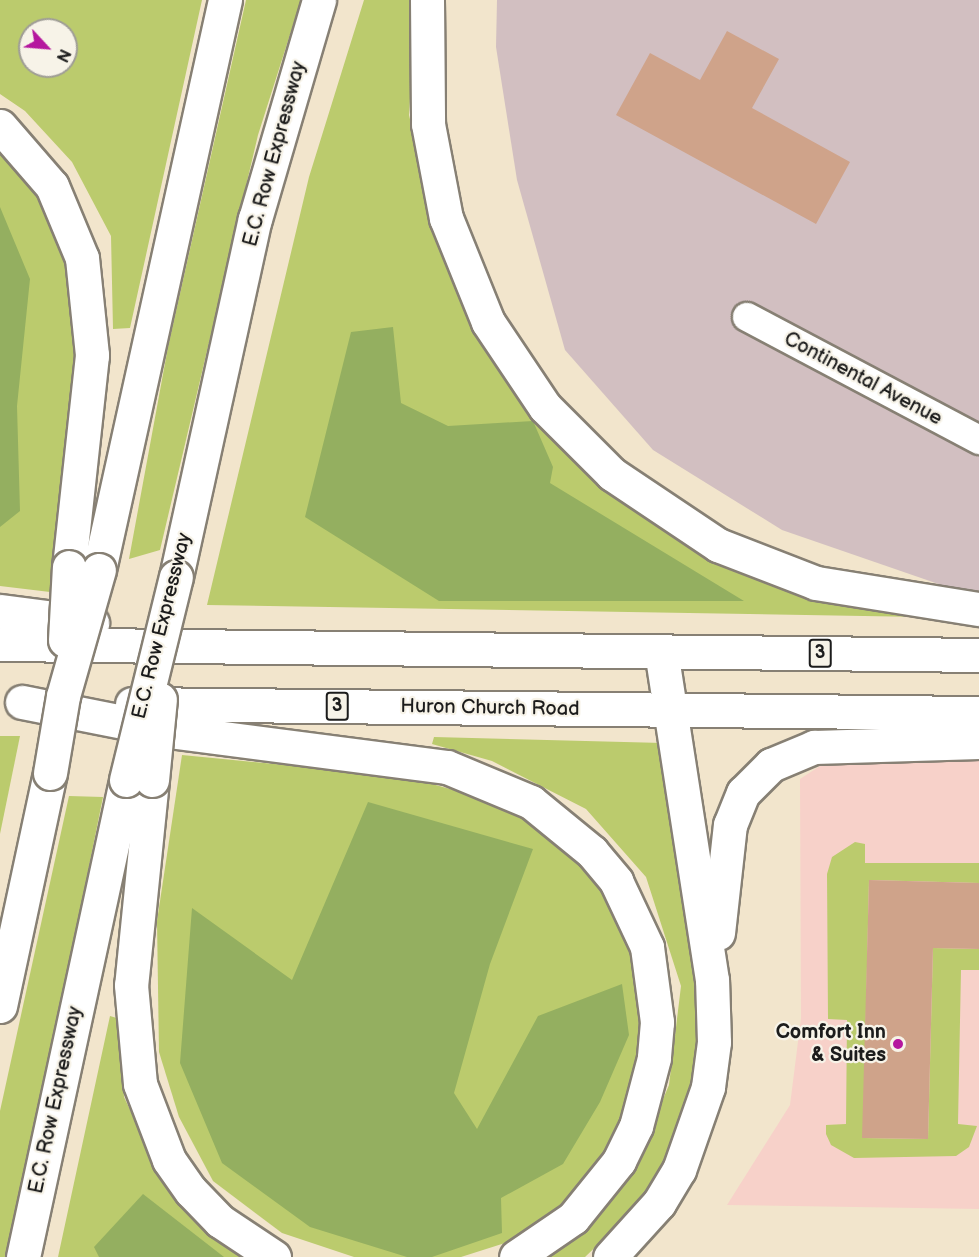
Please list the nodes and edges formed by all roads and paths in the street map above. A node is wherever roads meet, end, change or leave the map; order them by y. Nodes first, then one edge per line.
1 (225, 0) edge
2 (319, 0) edge
3 (428, 0) edge
4 (0, 126) edge
5 (747, 317) dead end
6 (979, 440) edge
7 (84, 569) junction
8 (979, 609) edge
9 (0, 611) edge
10 (0, 644) edge
11 (236, 647) junction
12 (662, 651) junction
13 (979, 655) edge
14 (11, 702) edge
15 (675, 710) junction
16 (979, 713) edge
17 (979, 742) edge
18 (139, 780) junction
19 (712, 980) junction
20 (0, 1006) edge
21 (23, 1257) edge
22 (274, 1257) edge
23 (516, 1257) edge
24 (610, 1257) edge

1 - 7 highway
2 - 18 highway, E.C. Row Expressway, bridge
3 - 8 highway
4 - 7 highway
5 - 6 street, Continental Avenue
7 - 20 highway, bridge
9 - 11 highway
10 - 11 highway, 3
11 - 12 highway, 3
12 - 13 highway, 3
12 - 15 highway
14 - 15 highway, Huron Church Road / 3
14 - 23 highway
15 - 16 highway, Huron Church Road / 3
15 - 19 highway
17 - 19 highway
18 - 21 highway, E.C. Row Expressway
18 - 22 highway
19 - 24 highway

